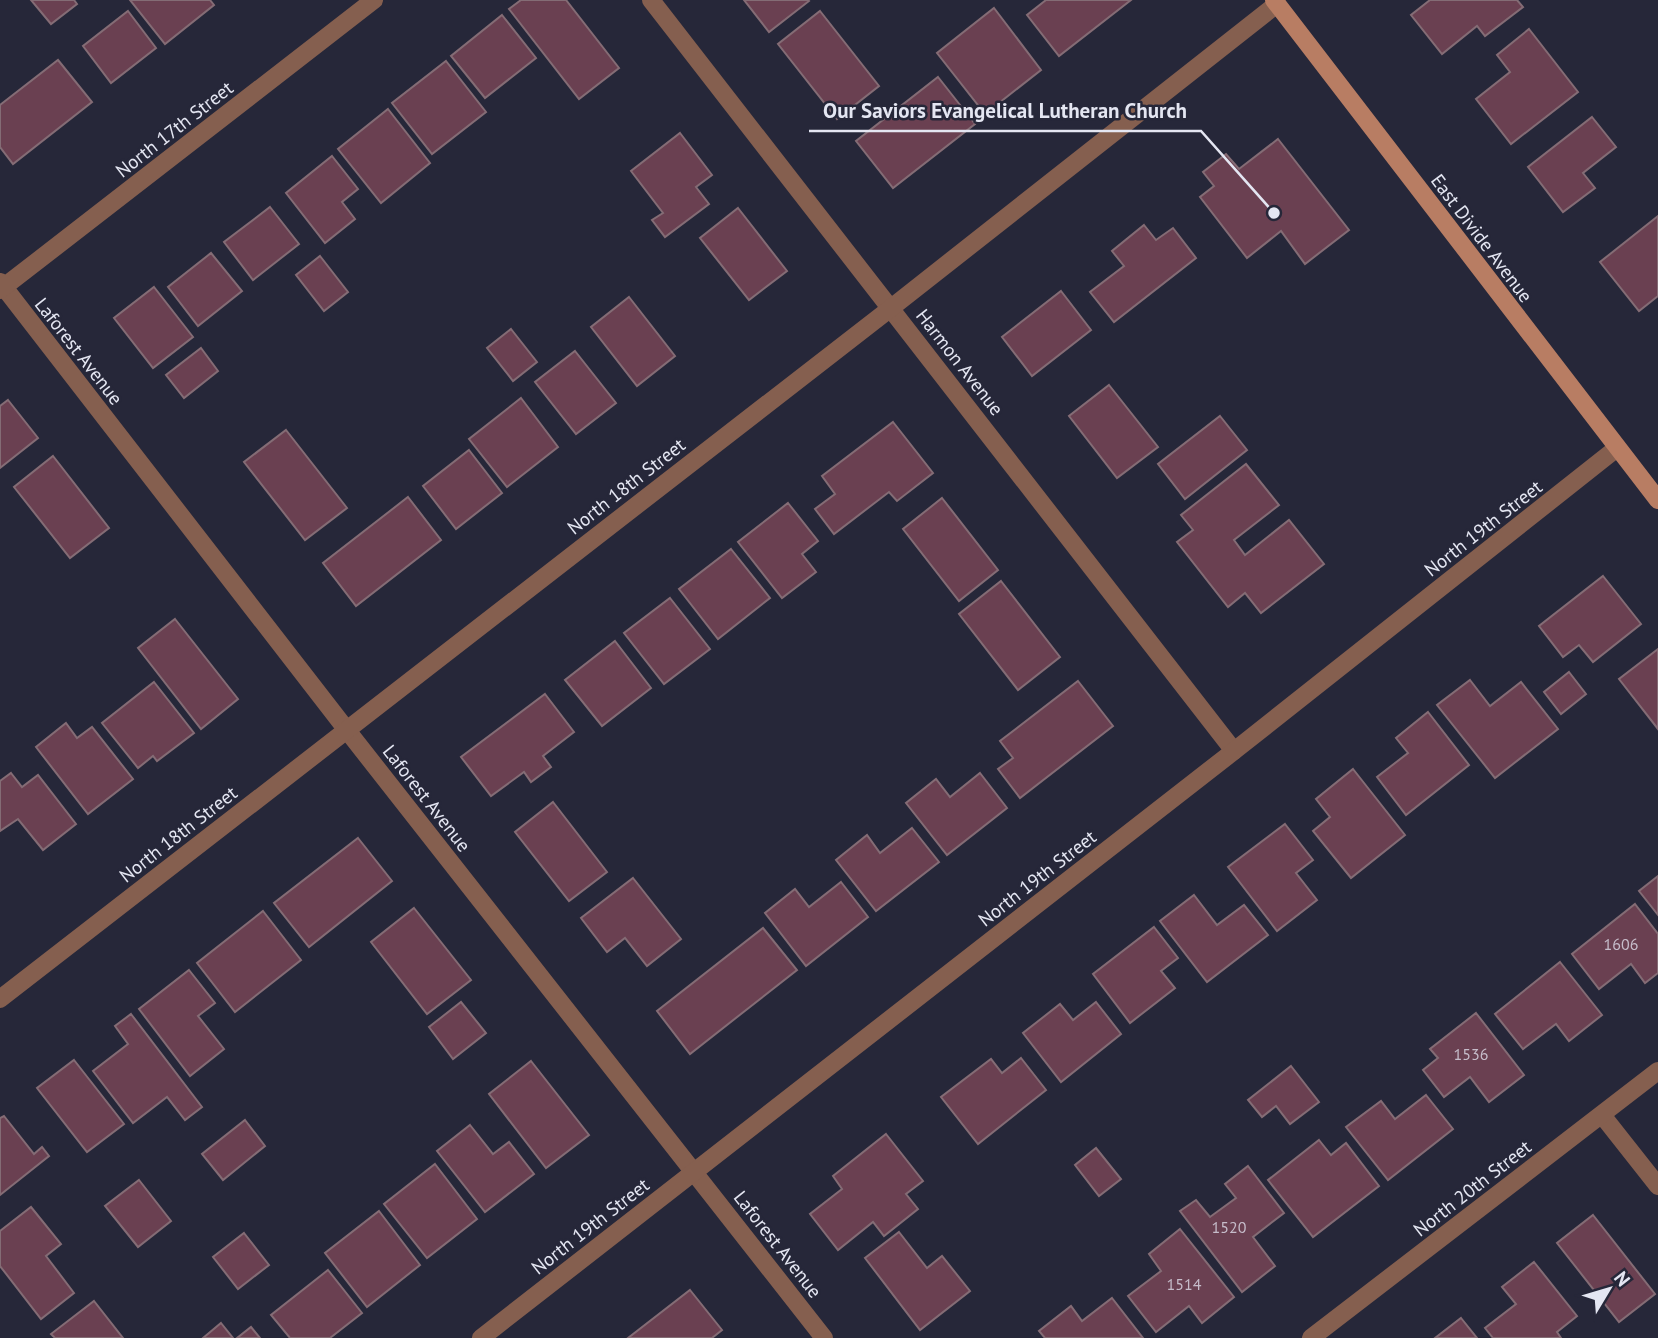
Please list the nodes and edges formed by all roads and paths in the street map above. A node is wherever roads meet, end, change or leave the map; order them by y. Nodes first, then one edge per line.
1 (374, 0) edge
2 (651, 0) edge
3 (1276, 2) edge
4 (1, 287) edge
5 (891, 308) junction
6 (1617, 448) junction
7 (1658, 500) edge
8 (346, 729) junction
9 (1234, 751) junction
10 (0, 999) edge
11 (1658, 1071) edge
12 (1602, 1115) junction
13 (695, 1171) junction
14 (1658, 1186) edge
15 (481, 1338) edge
16 (824, 1338) edge
17 (1311, 1338) edge

1 - 4 street, North 17th Street
2 - 5 street, Harmon Avenue
3 - 5 street, North 18th Street
3 - 6 street, East Divide Avenue
4 - 8 street, Laforest Avenue
5 - 8 street, North 18th Street
5 - 9 street, Harmon Avenue
6 - 7 street, East Divide Avenue
6 - 9 street, North 19th Street
8 - 10 street, North 18th Street
8 - 13 street, Laforest Avenue
9 - 13 street, North 19th Street
11 - 12 street, North 20th Street
12 - 14 street
12 - 17 street, North 20th Street
13 - 15 street, North 19th Street
13 - 16 street, Laforest Avenue

